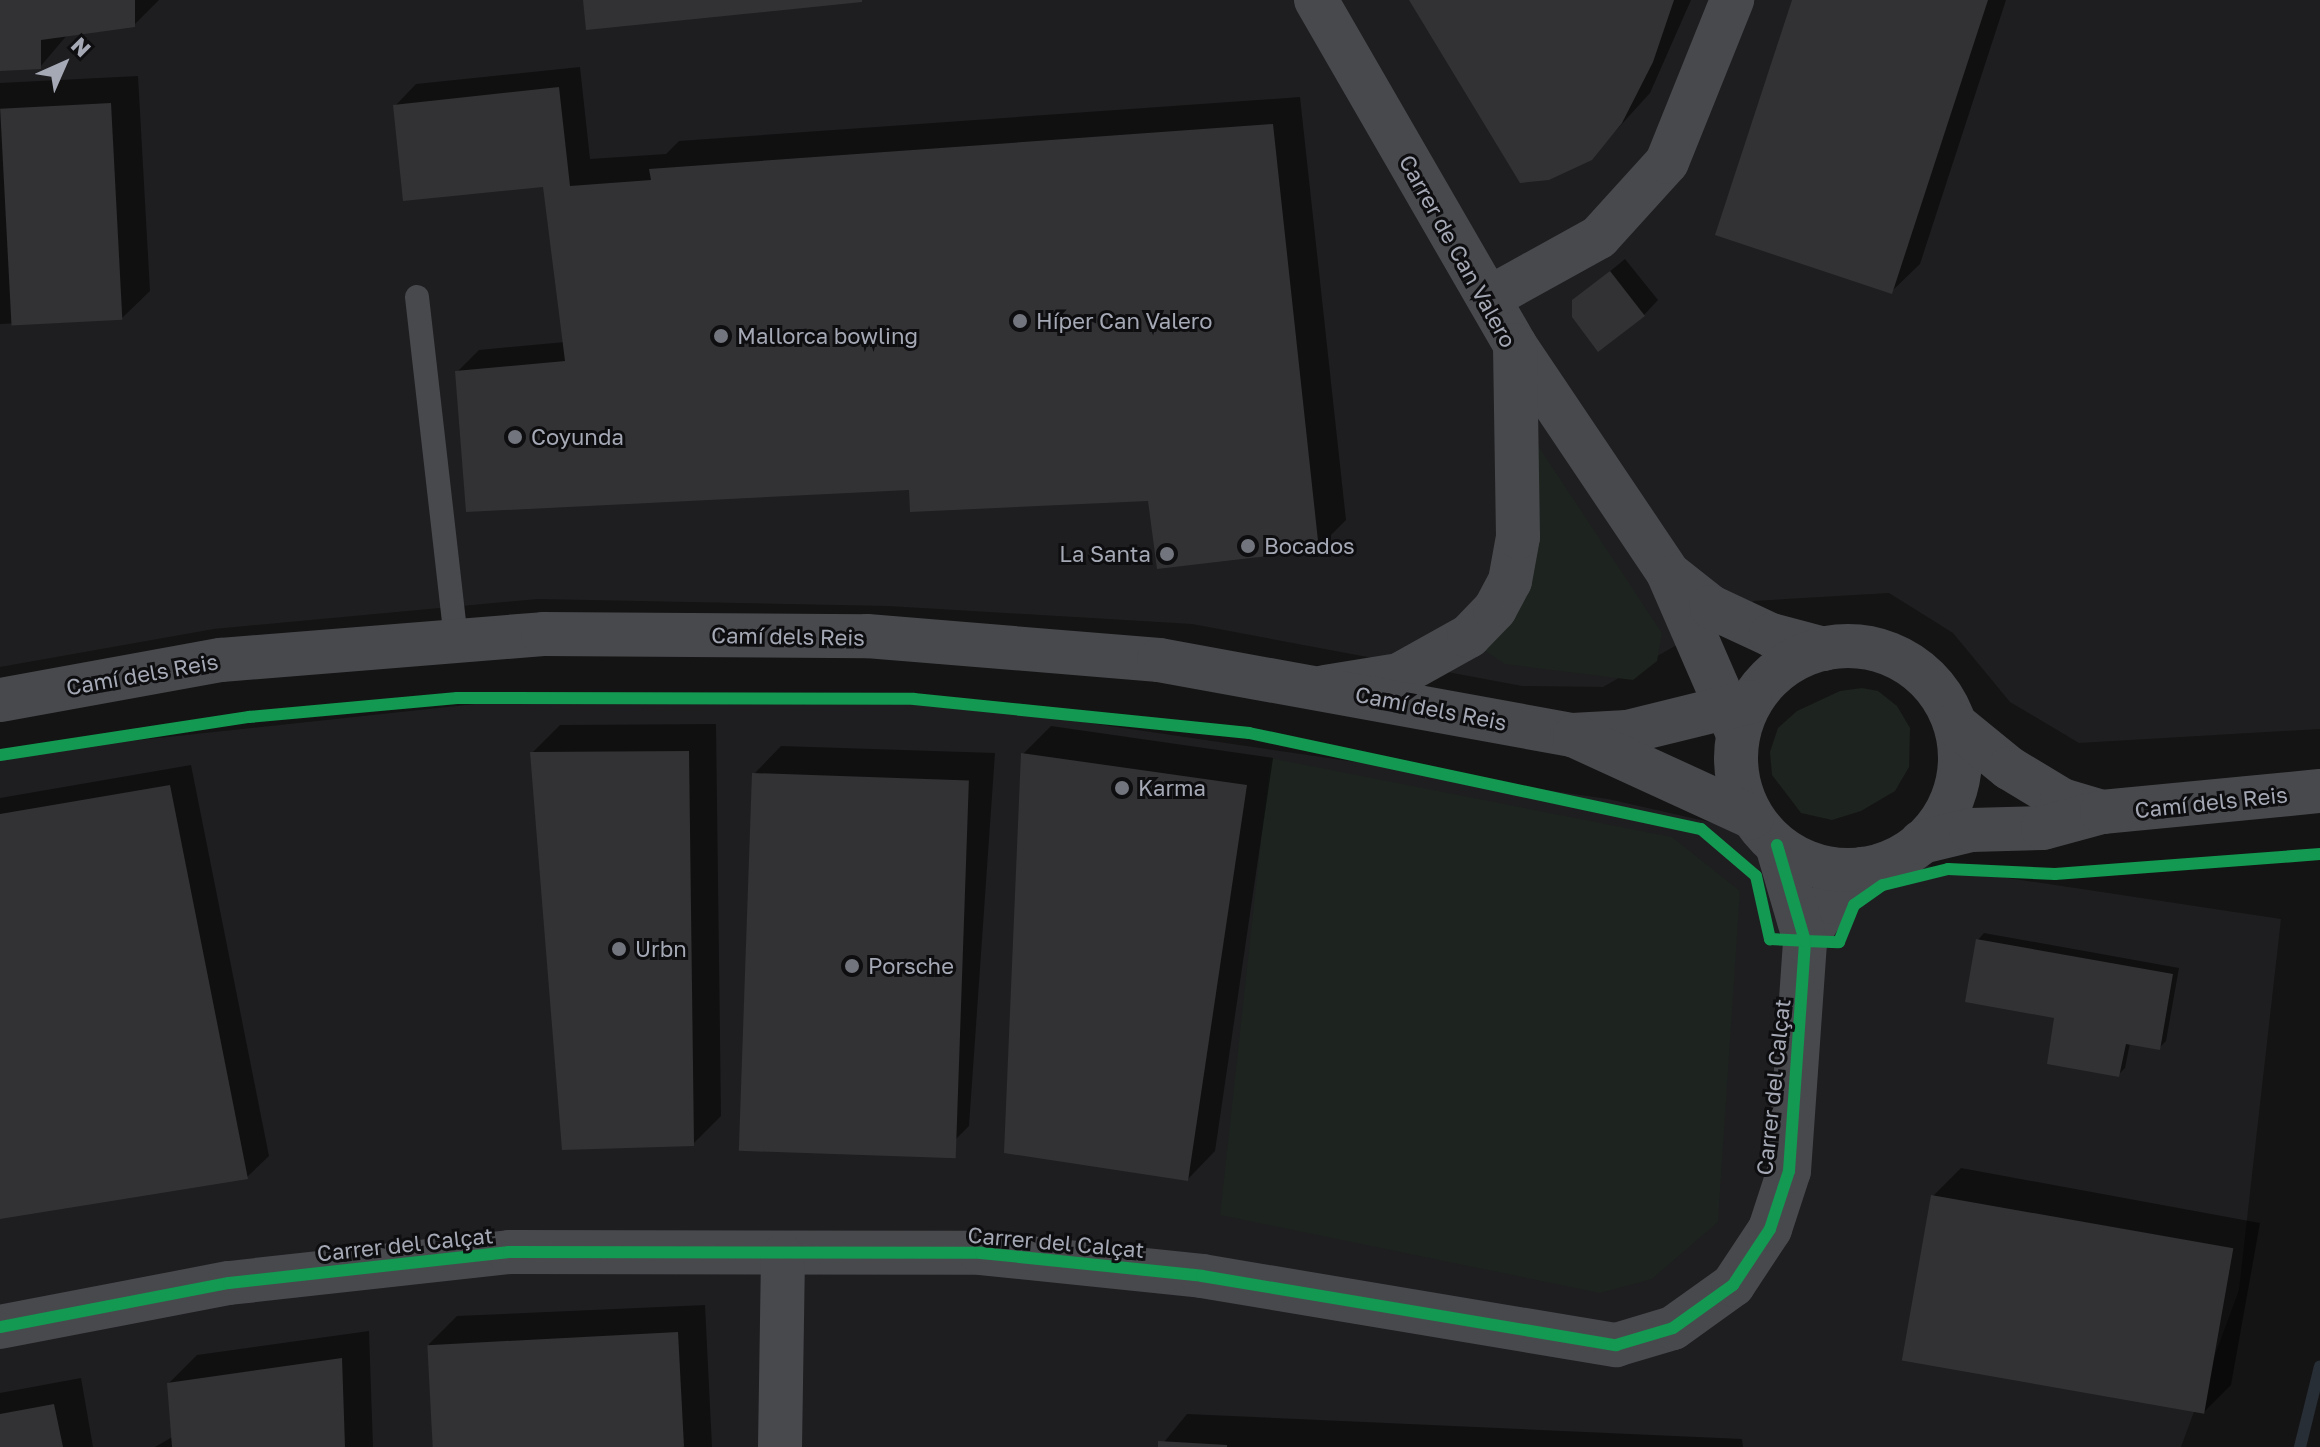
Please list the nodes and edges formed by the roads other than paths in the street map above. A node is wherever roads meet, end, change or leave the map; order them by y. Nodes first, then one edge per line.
1 (1316, 0) edge
2 (1732, 0) edge
3 (417, 297) dead end
4 (1489, 298) junction
5 (1515, 345) junction
6 (1668, 573) junction
7 (456, 641) junction
8 (1824, 649) junction
9 (1318, 687) junction
10 (0, 700) edge
11 (1739, 715) junction
12 (1955, 724) junction
13 (1572, 735) junction
14 (2320, 791) edge
15 (2102, 812) junction
16 (1765, 831) junction
17 (1921, 842) junction
18 (1862, 869) junction
19 (1805, 941) junction
20 (783, 1256) junction
21 (0, 1327) edge
22 (780, 1447) edge

1 - 4 street, Carrer de Can Valero
2 - 4 street
3 - 7 lane
4 - 5 street, Carrer de Can Valero
5 - 6 street
5 - 9 street, Carrer de Can Valero
6 - 8 street
6 - 11 street
7 - 9 street, Camí dels Reis
7 - 10 street, Camí dels Reis
8 - 11 street
8 - 12 street
9 - 13 street, Camí dels Reis
11 - 13 street
11 - 16 street
12 - 15 street
12 - 17 street
13 - 16 street
14 - 15 street, Camí dels Reis
15 - 17 street
16 - 18 street
16 - 19 street
17 - 18 street
18 - 19 street
19 - 20 street, Carrer del Calçat
20 - 21 street, Carrer del Calçat
20 - 22 street

